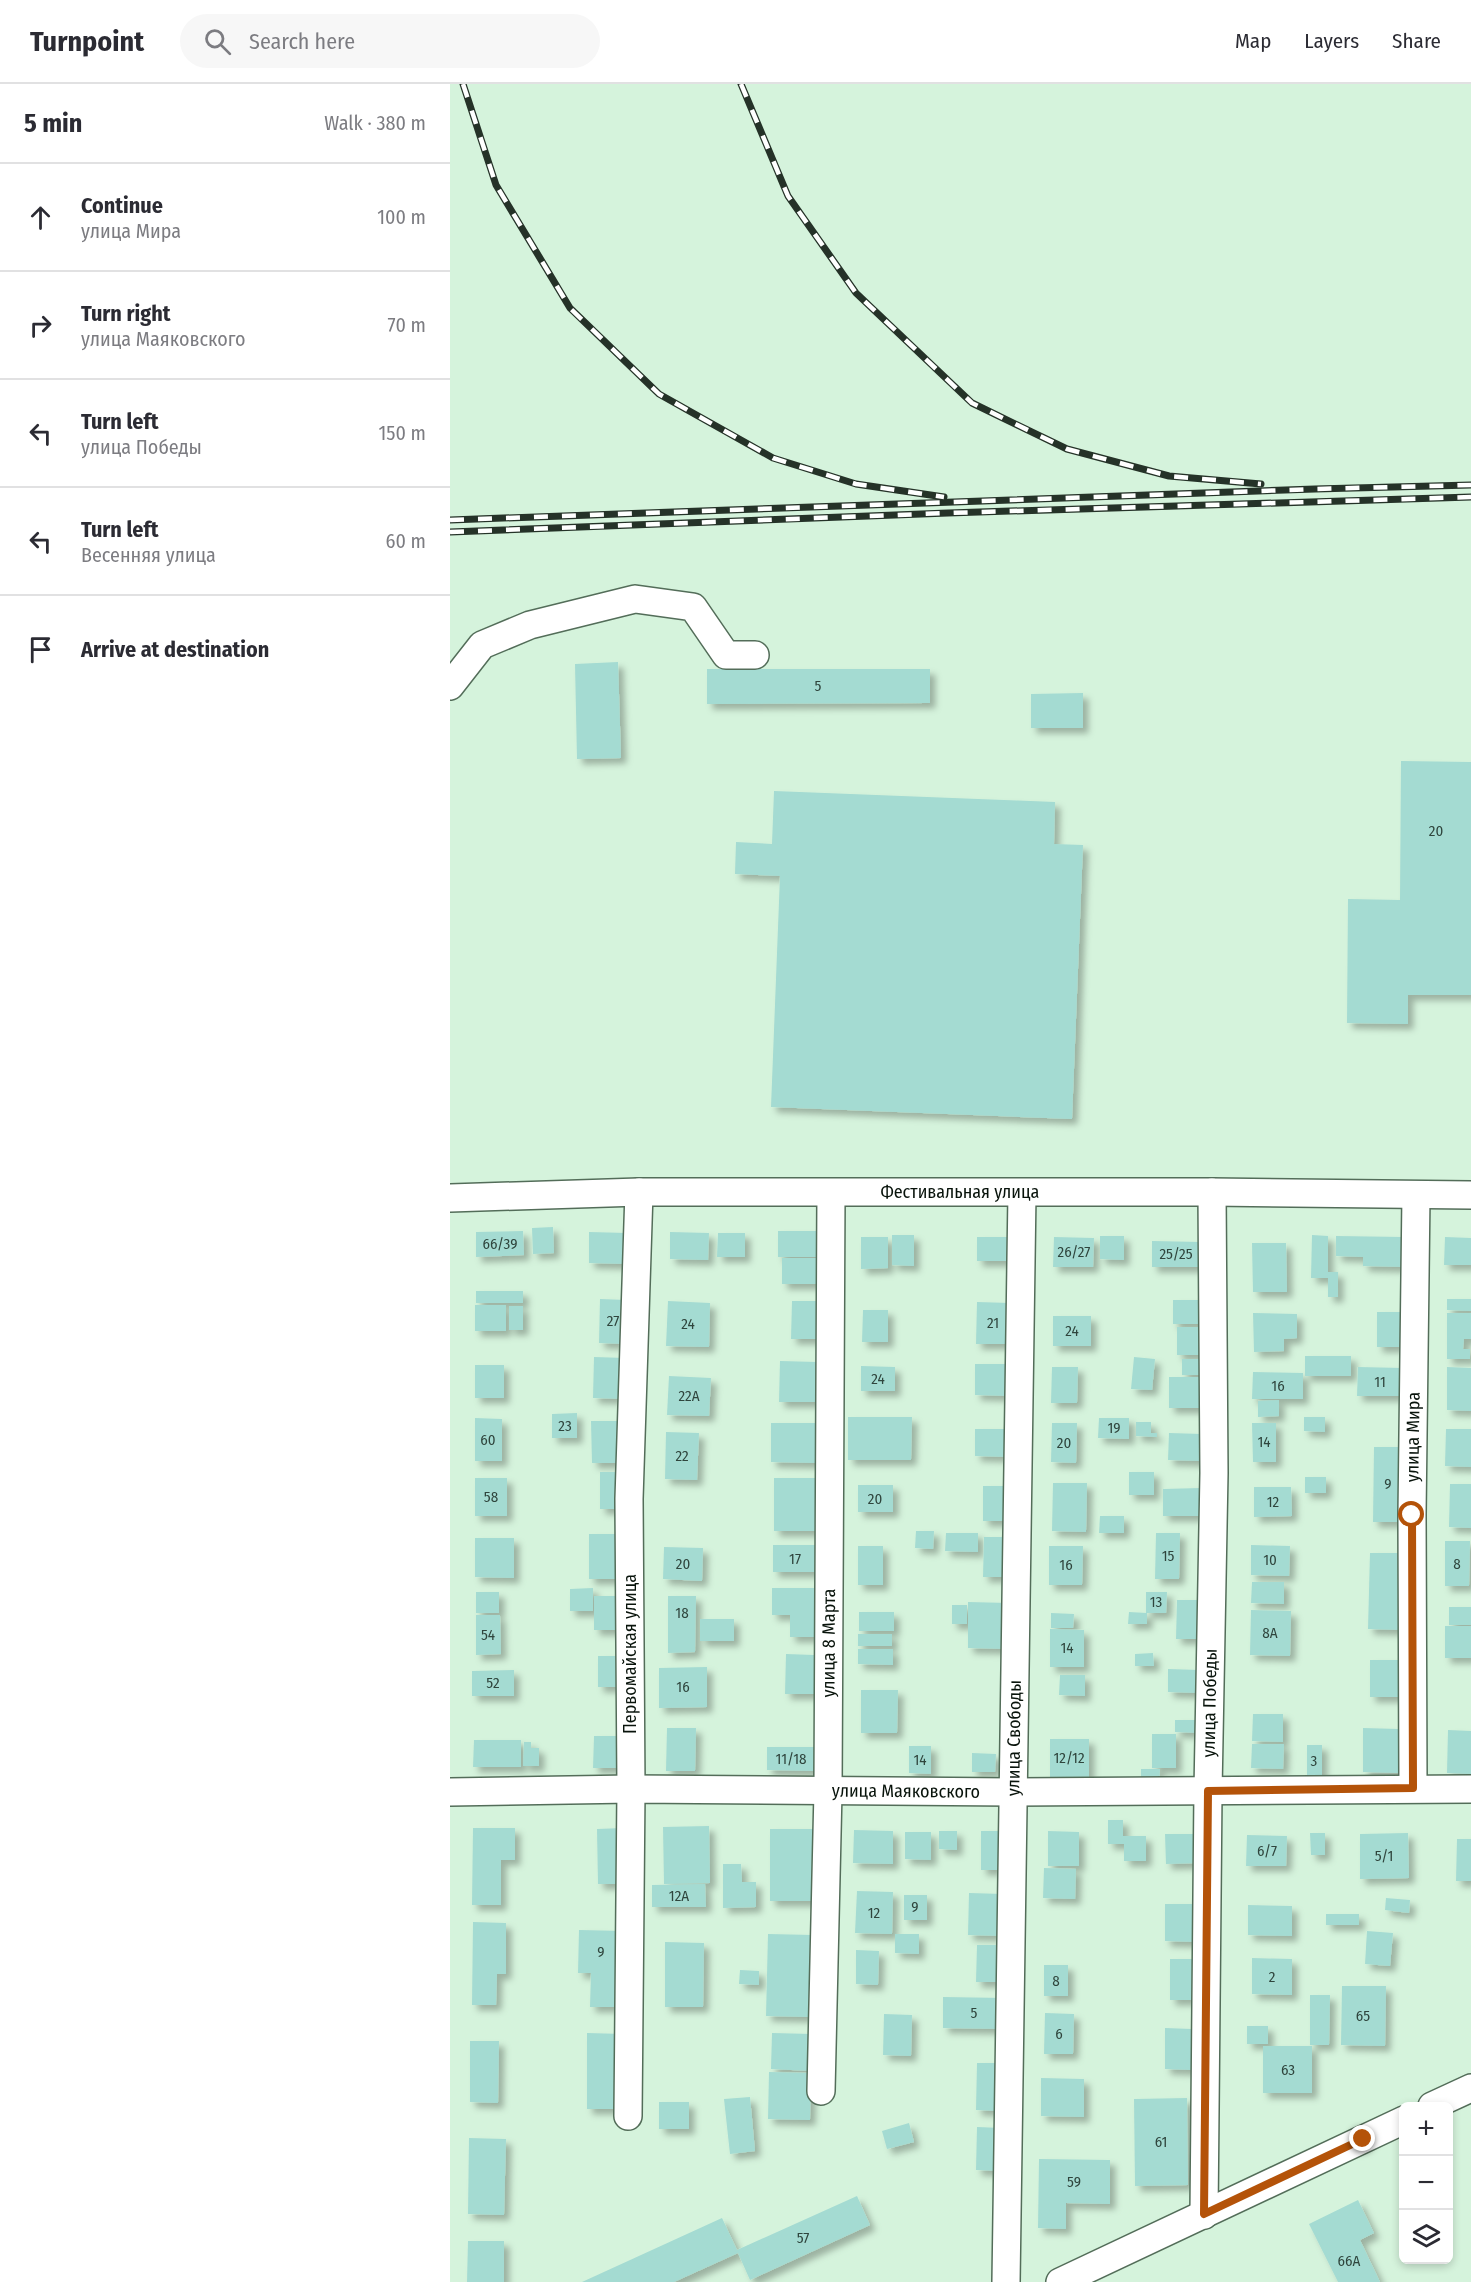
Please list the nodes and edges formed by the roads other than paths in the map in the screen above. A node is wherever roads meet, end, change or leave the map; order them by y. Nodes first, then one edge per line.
1 (754, 656) dead end
2 (450, 686) edge
3 (639, 1192) junction
4 (1212, 1192) junction
5 (831, 1193) junction
6 (1022, 1193) junction
7 (1416, 1195) junction
8 (1471, 1195) edge
9 (450, 1198) edge
10 (1413, 1788) junction
11 (631, 1789) junction
12 (1471, 1789) edge
13 (828, 1791) junction
14 (1208, 1791) junction
15 (450, 1792) edge
16 (1013, 1792) junction
17 (821, 2091) dead end
18 (1468, 2098) edge
19 (1450, 2102) edge
20 (628, 2116) dead end
21 (1399, 2122) edge
22 (1204, 2214) junction
23 (1006, 2282) edge
24 (1060, 2282) edge

1 - 2 street
3 - 5 street, Фестивальная улица
3 - 9 street, Фестивальная улица
3 - 11 street, Первомайская улица
4 - 6 street, Фестивальная улица
4 - 7 street, Фестивальная улица
4 - 14 street, улица Победы
5 - 6 street, Фестивальная улица
5 - 13 street, улица 8 Марта
6 - 16 street, улица Свободы
7 - 8 street, Фестивальная улица
7 - 10 street, улица Мира
10 - 12 street, улица Маяковского
10 - 14 street, улица Маяковского
11 - 13 street, улица Маяковского
11 - 15 street, улица Маяковского
11 - 20 street, Первомайская улица
13 - 16 street, улица Маяковского
13 - 17 street, улица 8 Марта
14 - 16 street, улица Маяковского
14 - 22 street, улица Победы
16 - 23 street, улица Свободы
18 - 19 street
21 - 22 street
22 - 24 street

